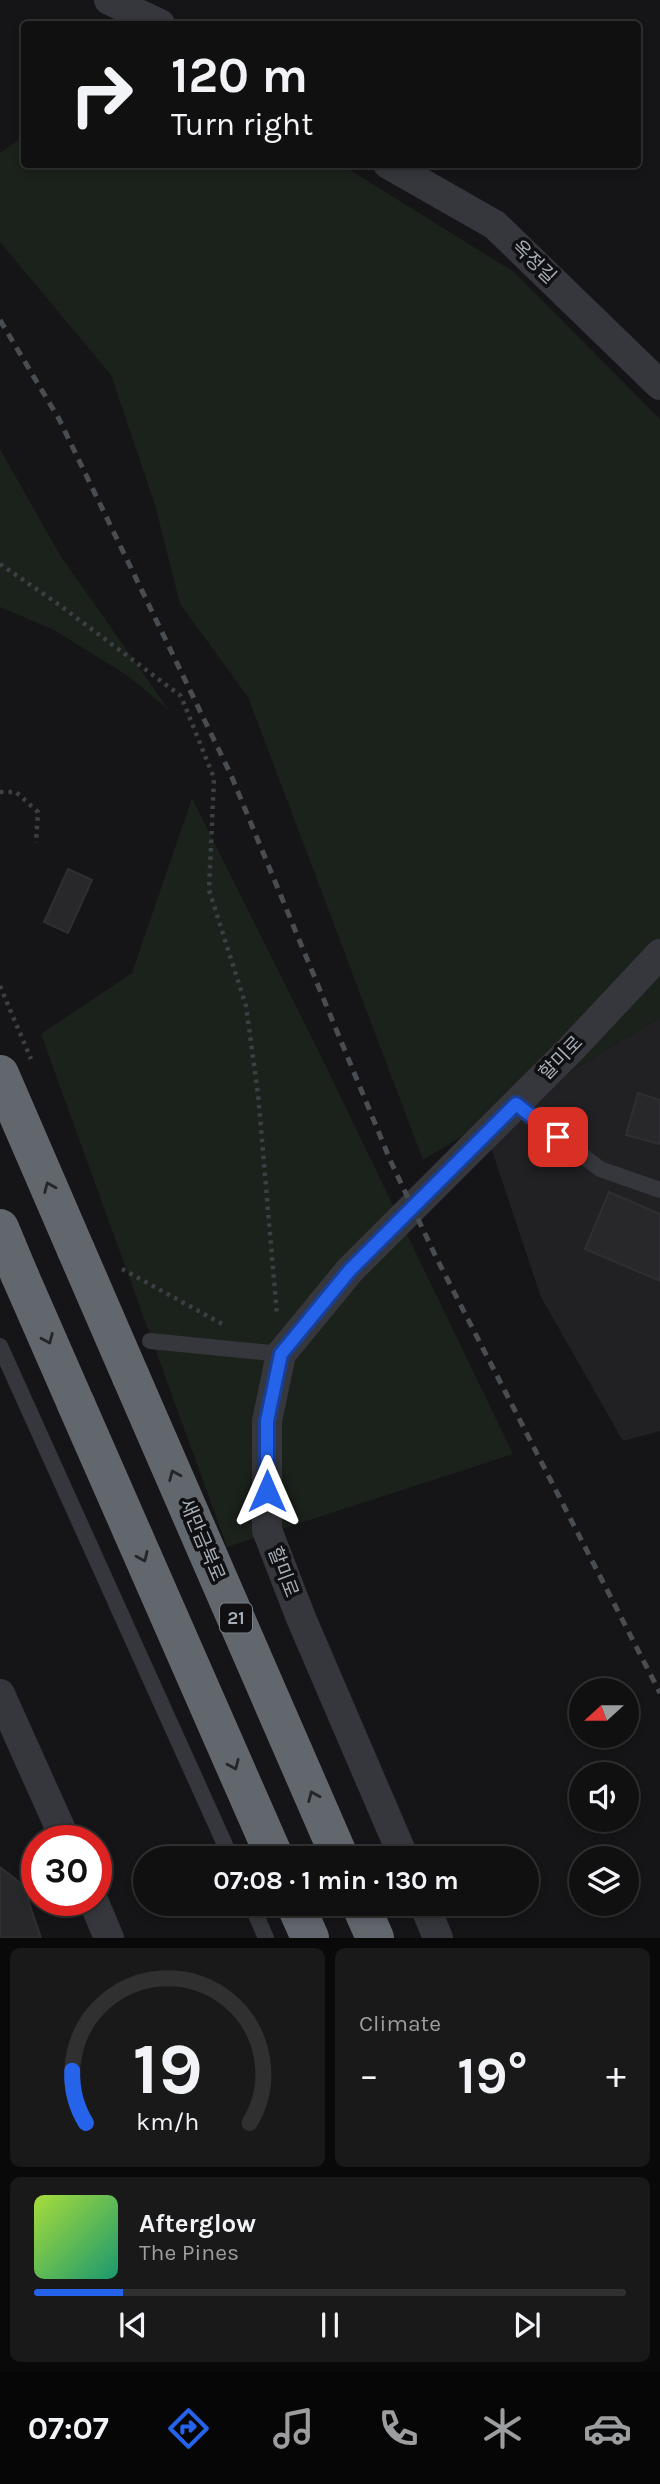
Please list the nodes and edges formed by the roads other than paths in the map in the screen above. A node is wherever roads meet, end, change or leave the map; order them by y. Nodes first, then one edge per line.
1 (109, 0) edge
2 (154, 21) edge
3 (395, 168) edge
4 (660, 385) edge
5 (660, 954) edge
6 (17, 1070) edge
7 (516, 1104) junction
8 (660, 1190) edge
9 (0, 1228) edge
10 (150, 1341) dead end
11 (0, 1346) edge
12 (281, 1354) junction
13 (0, 1694) edge
14 (59, 1825) edge
15 (225, 1846) edge
16 (270, 1846) edge
17 (335, 1846) edge
18 (399, 1846) edge
19 (100, 1916) edge
20 (256, 1916) edge
21 (300, 1916) edge
22 (365, 1916) edge
23 (429, 1916) edge
24 (109, 1938) edge
25 (266, 1938) edge
26 (310, 1938) edge
27 (375, 1938) edge
28 (438, 1938) edge

1 - 2 street
3 - 4 street, 옥정길
5 - 7 street, 할미로
17 -> 6 highway, 새만금북로 / 21, bridge
7 - 8 lane
7 - 12 street, 할미로
9 -> 16 highway, bridge
10 - 12 lane
11 - 15 lane
12 - 18 street, 할미로
13 - 14 street
19 - 24 street
20 - 25 lane
21 - 26 highway
22 - 27 highway
23 - 28 street

